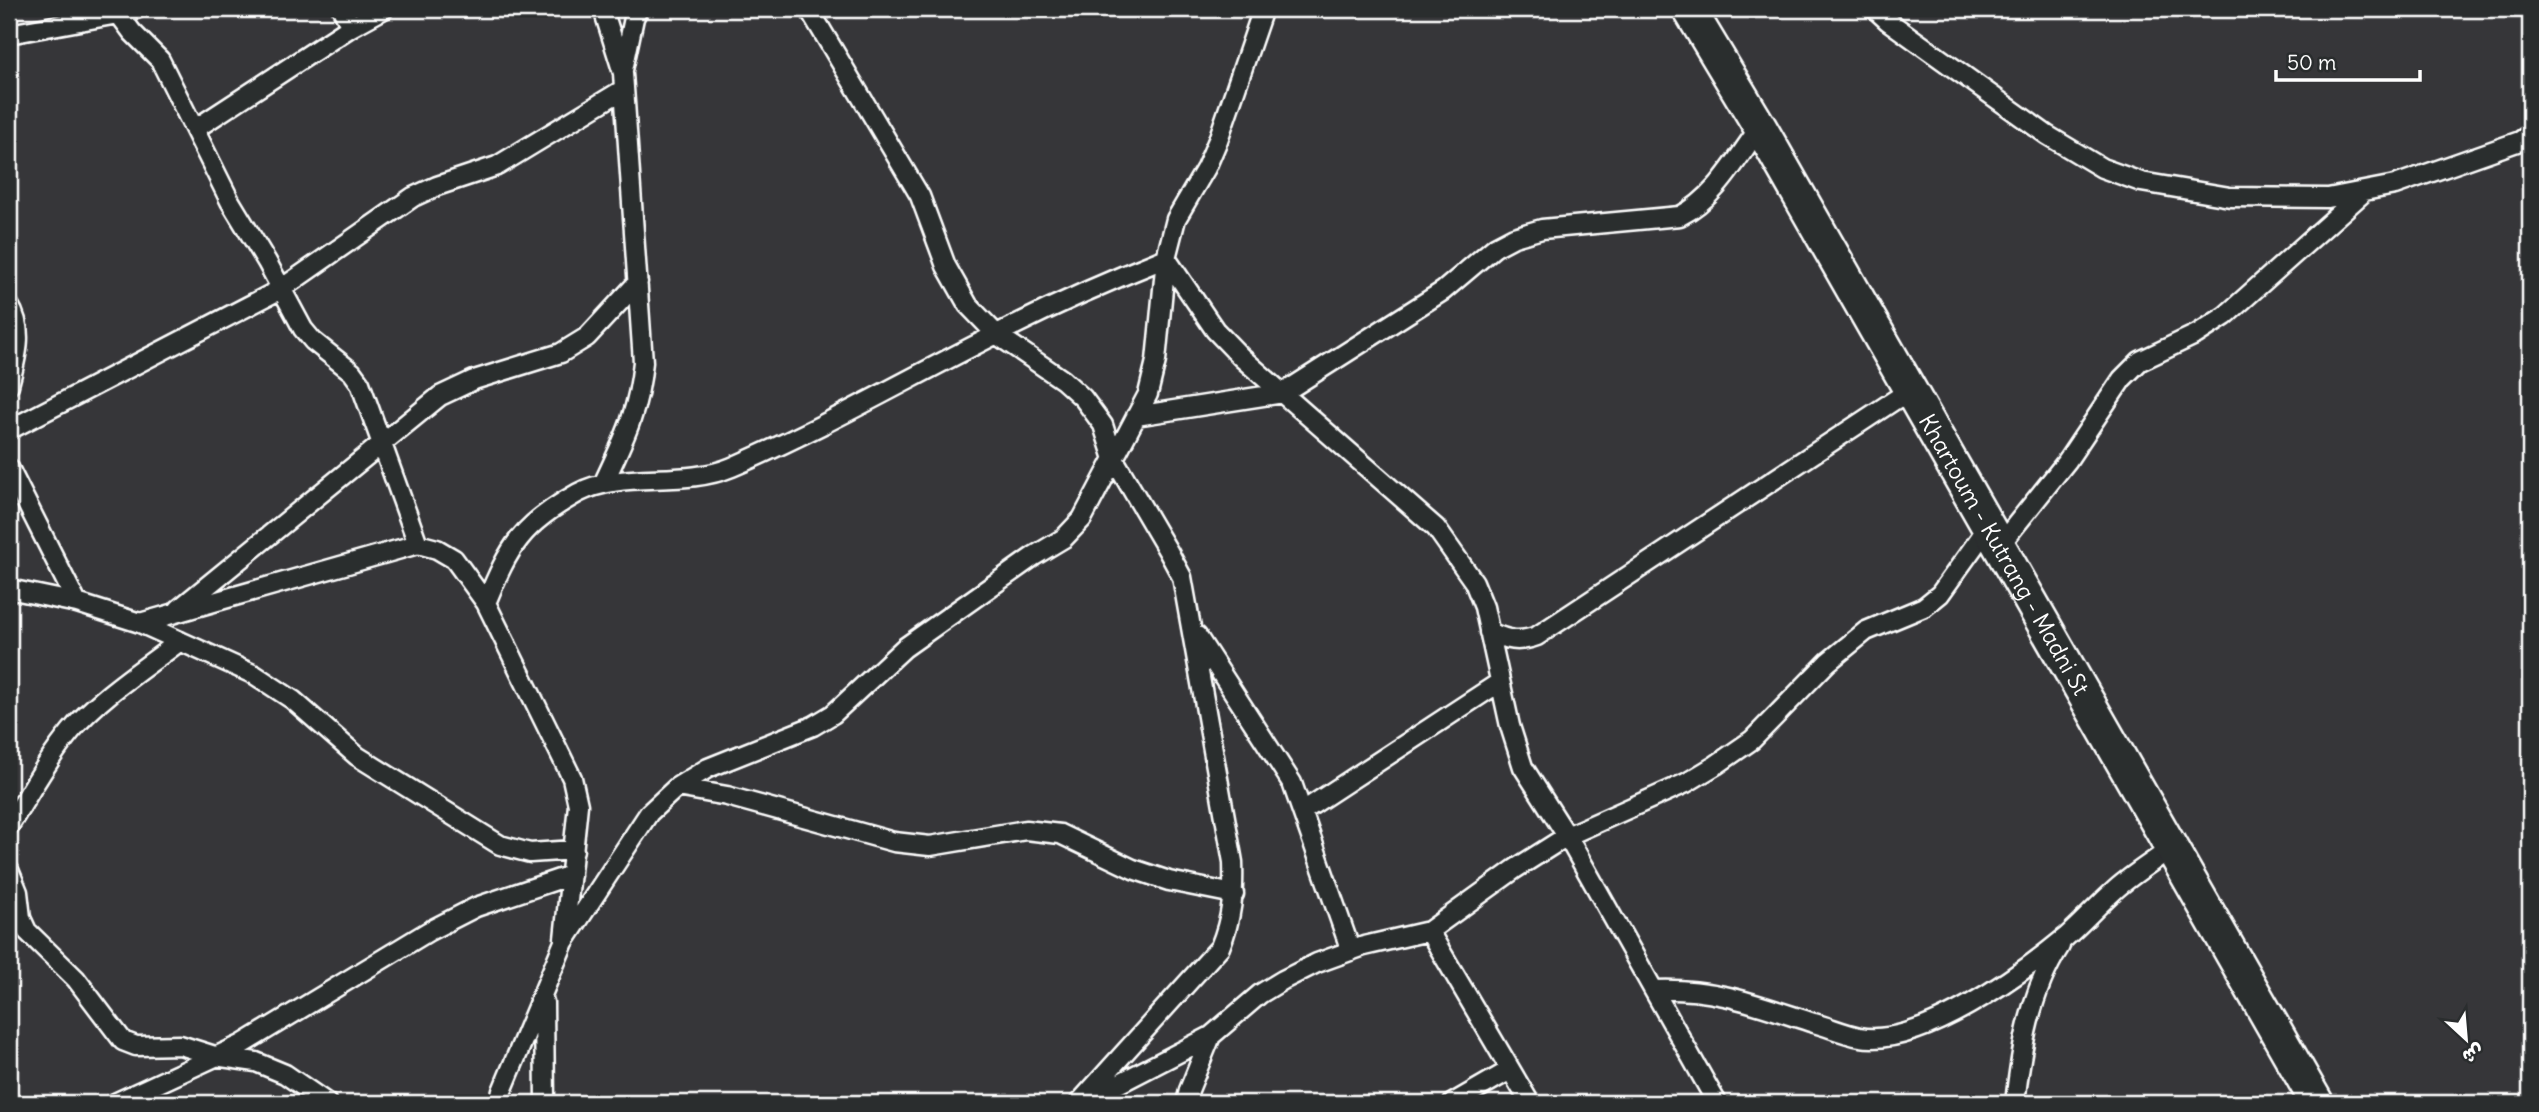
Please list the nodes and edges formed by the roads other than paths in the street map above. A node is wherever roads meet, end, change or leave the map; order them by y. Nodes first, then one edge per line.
1 (136, 9) edge
2 (342, 9) edge
3 (384, 9) edge
4 (603, 9) edge
5 (638, 9) edge
6 (810, 9) edge
7 (1263, 9) edge
8 (1689, 9) edge
9 (1875, 9) edge
10 (116, 12) edge
11 (351, 27) junction
12 (9, 34) edge
13 (623, 81) junction
14 (1760, 127) junction
15 (195, 129) junction
16 (2530, 134) edge
17 (2365, 191) junction
18 (1166, 258) junction
19 (638, 282) junction
20 (281, 289) junction
21 (9, 305) edge
22 (996, 334) junction
23 (9, 385) edge
24 (1910, 390) junction
25 (1283, 393) junction
26 (1136, 416) junction
27 (9, 430) edge
28 (382, 442) junction
29 (1114, 459) junction
30 (9, 468) edge
31 (604, 482) junction
32 (1993, 536) junction
33 (418, 544) junction
34 (9, 589) edge
35 (77, 603) junction
36 (486, 603) junction
37 (174, 614) junction
38 (140, 623) junction
39 (1192, 629) junction
40 (1489, 632) junction
41 (180, 641) junction
42 (1500, 682) junction
43 (677, 787) junction
44 (1303, 811) junction
45 (9, 826) edge
46 (1567, 836) junction
47 (2171, 848) junction
48 (574, 850) junction
49 (9, 870) edge
50 (571, 875) junction
51 (1234, 894) junction
52 (1429, 932) junction
53 (2066, 937) junction
54 (564, 943) junction
55 (1352, 951) junction
56 (1654, 990) junction
57 (544, 995) junction
58 (1211, 1036) junction
59 (215, 1056) junction
60 (1510, 1070) junction
61 (115, 1103) edge
62 (327, 1103) edge
63 (499, 1103) edge
64 (545, 1103) edge
65 (1080, 1103) edge
66 (1186, 1103) edge
67 (1453, 1103) edge
68 (1530, 1103) edge
69 (1717, 1103) edge
70 (2015, 1103) edge
71 (2317, 1103) edge

1 - 10 street
2 - 11 street
3 - 11 street
4 - 13 street
5 - 13 street
6 - 22 street
7 - 18 street
8 - 14 highway, Khartoum - Kutrang - Madni St
9 - 17 street
10 - 12 street
10 - 15 street
11 - 15 street
13 - 19 street
13 - 20 street
14 - 24 highway, Khartoum - Kutrang - Madni St
14 - 25 street
15 - 20 street
16 - 17 street
17 - 32 street
18 - 22 street
18 - 25 street
18 - 26 street
19 - 28 street
19 - 31 street
20 - 27 street
20 - 28 street
21 - 23 street
22 - 29 street
22 - 31 street
24 - 32 highway, Khartoum - Kutrang - Madni St
24 - 40 street
25 - 26 street
25 - 40 street
26 - 29 street
28 - 33 street
28 - 37 street
29 - 39 street
29 - 43 street
30 - 35 street
31 - 36 street
32 - 46 street
32 - 47 highway, Khartoum - Kutrang - Madni St
33 - 36 street
33 - 37 street
34 - 35 street
35 - 38 street
36 - 48 street
37 - 38 street
38 - 41 street
39 - 44 street
39 - 51 street
40 - 42 street
41 - 45 street
41 - 48 street
42 - 44 street
42 - 46 street
43 - 51 street
43 - 54 street
44 - 55 street
46 - 52 street
46 - 56 street
47 - 53 street
47 - 71 highway, Khartoum - Kutrang - Madni St
48 - 50 street
49 - 59 street
50 - 54 street
50 - 59 street
51 - 65 street
52 - 55 street
52 - 60 street
53 - 56 street
53 - 70 street
54 - 57 street
55 - 58 street
56 - 69 street
57 - 63 street
57 - 64 street
58 - 65 street
58 - 66 street
59 - 61 street
59 - 62 street
60 - 67 street
60 - 68 street

